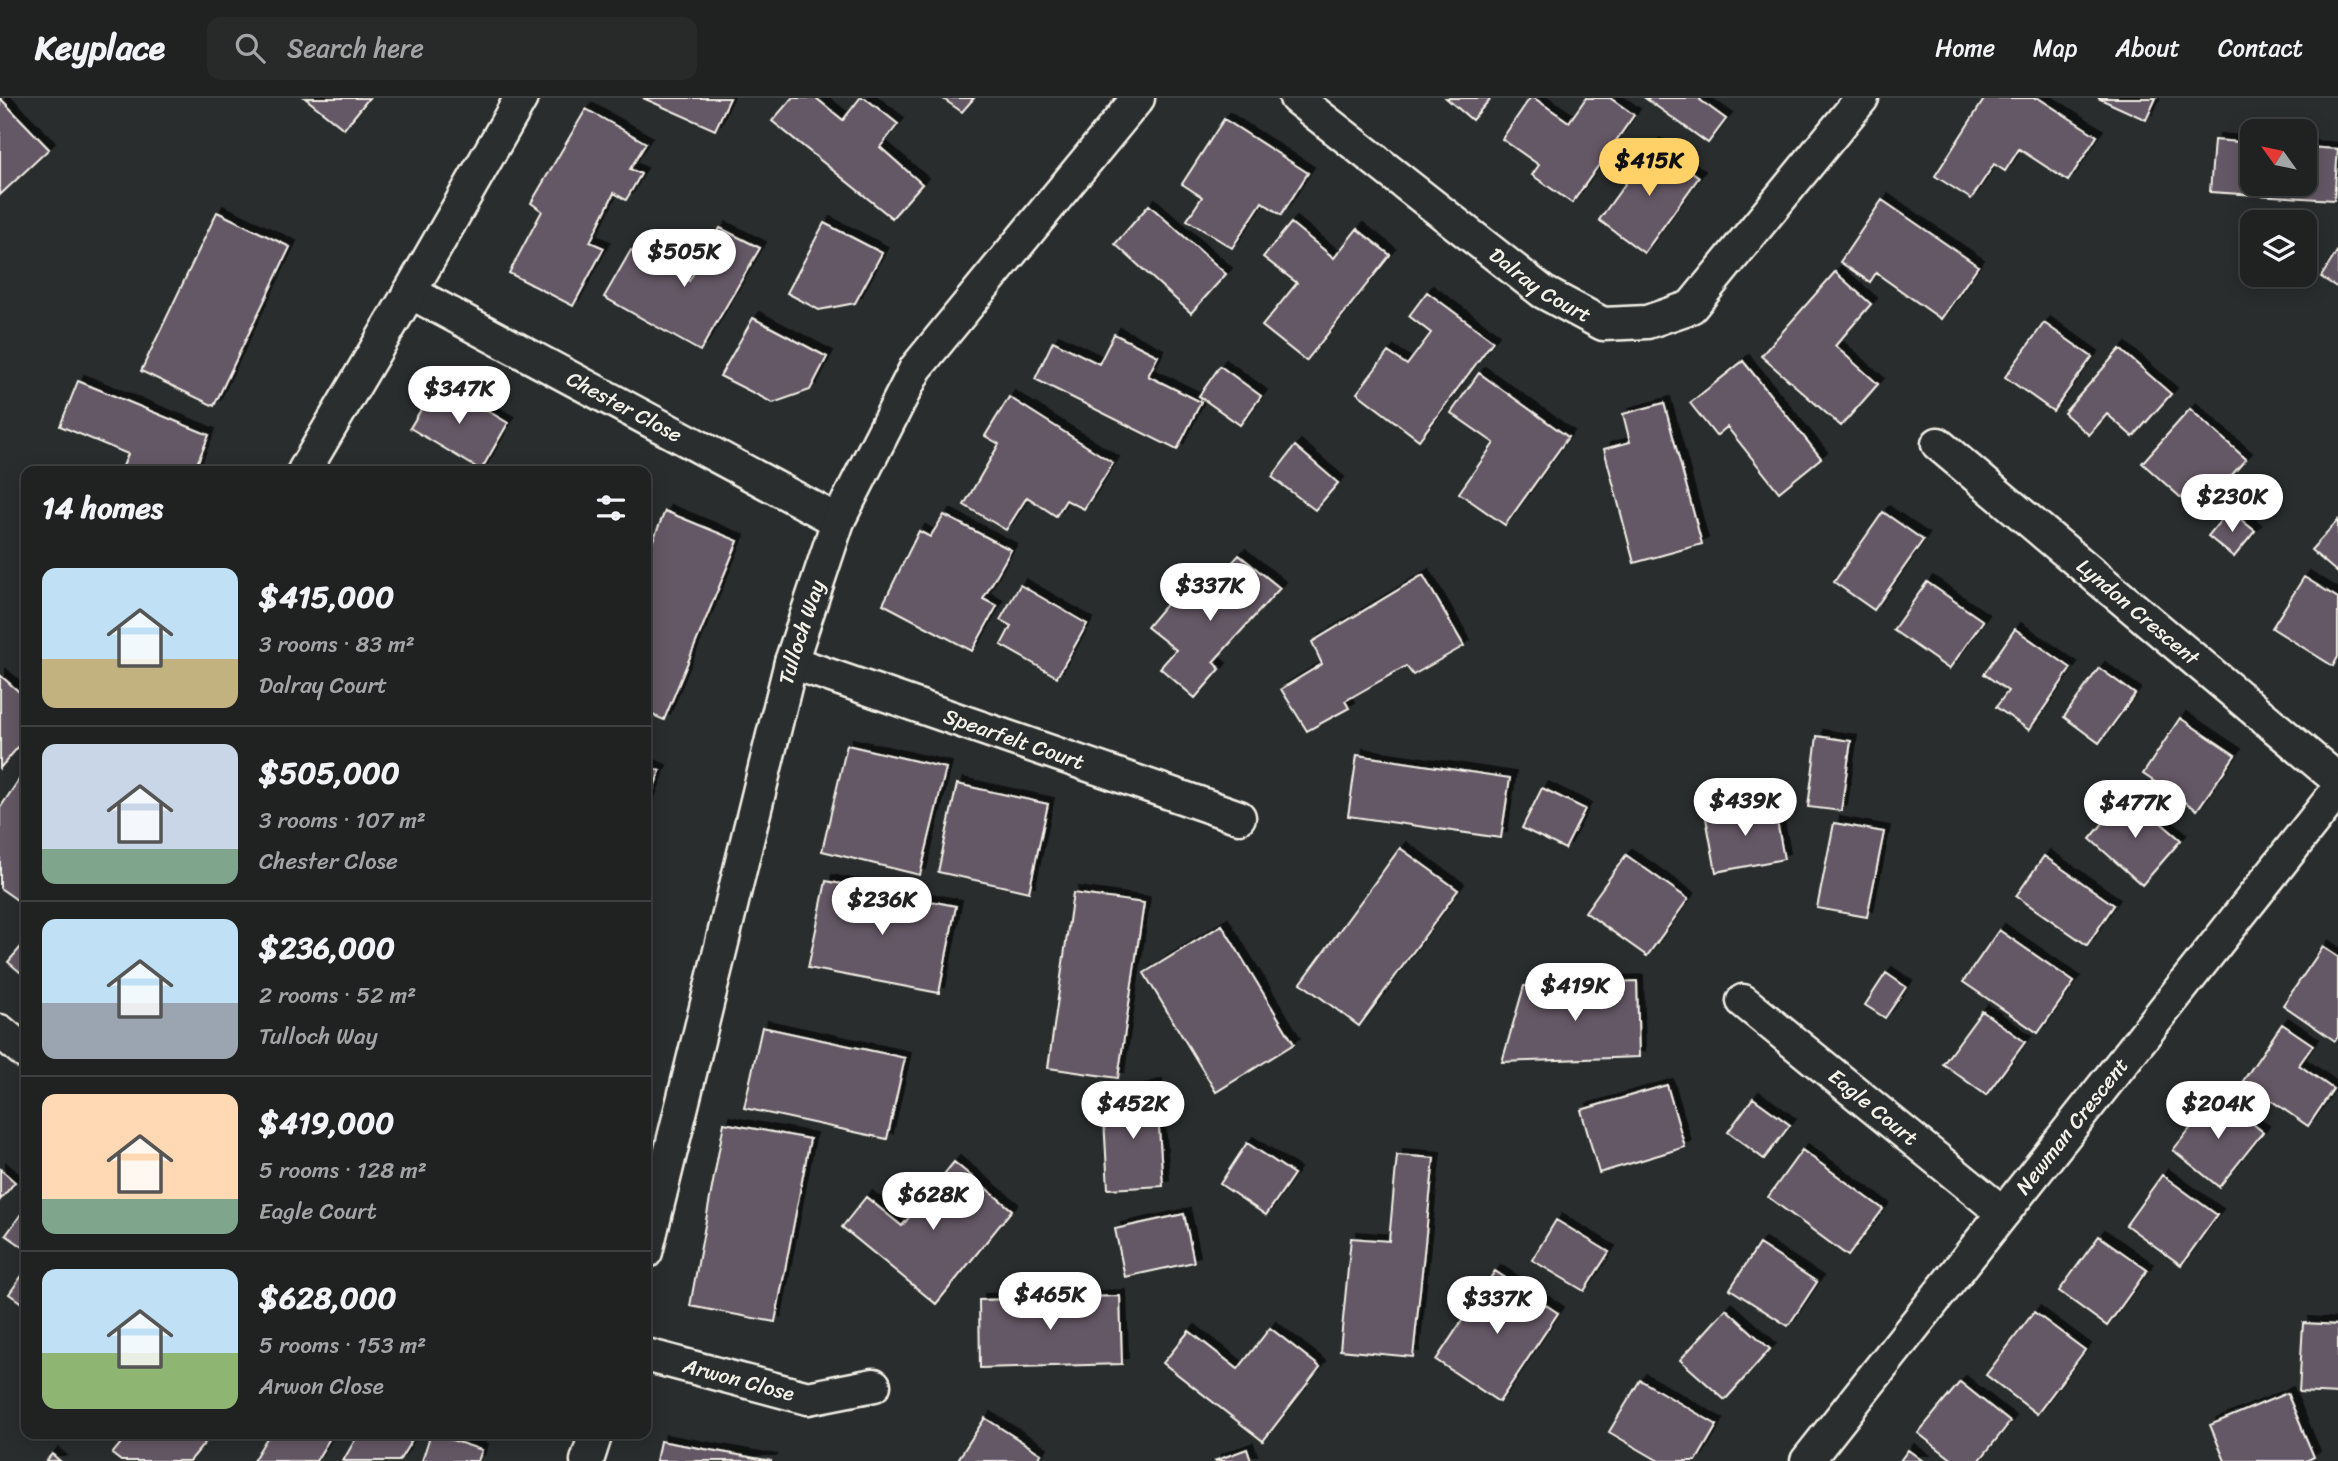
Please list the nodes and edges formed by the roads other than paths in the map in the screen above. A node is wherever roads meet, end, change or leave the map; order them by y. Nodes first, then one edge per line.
1 (521, 98) edge
2 (1138, 98) edge
3 (1296, 98) edge
4 (1862, 98) edge
5 (410, 292) junction
6 (1938, 444) dead end
7 (307, 466) edge
8 (838, 521) junction
9 (791, 662) junction
10 (2338, 780) edge
11 (2338, 790) edge
12 (1239, 817) dead end
13 (1743, 1001) dead end
14 (0, 1031) edge
15 (21, 1049) edge
16 (2003, 1213) junction
17 (651, 1232) edge
18 (651, 1356) edge
19 (874, 1385) dead end
20 (595, 1439) edge
21 (587, 1461) edge
22 (1807, 1461) edge

1 - 5 street
2 - 8 street, Tulloch Way
3 - 4 street, Dalray Court
5 - 7 street
5 - 8 street, Chester Close
6 - 10 street, Lyndon Crescent
8 - 9 street, Tulloch Way
9 - 12 street, Spearfelt Court
9 - 17 street, Tulloch Way
11 - 16 street, Newman Crescent
13 - 16 street, Eagle Court
14 - 15 street
16 - 22 street, Newman Crescent
18 - 19 street, Arwon Close
20 - 21 street

